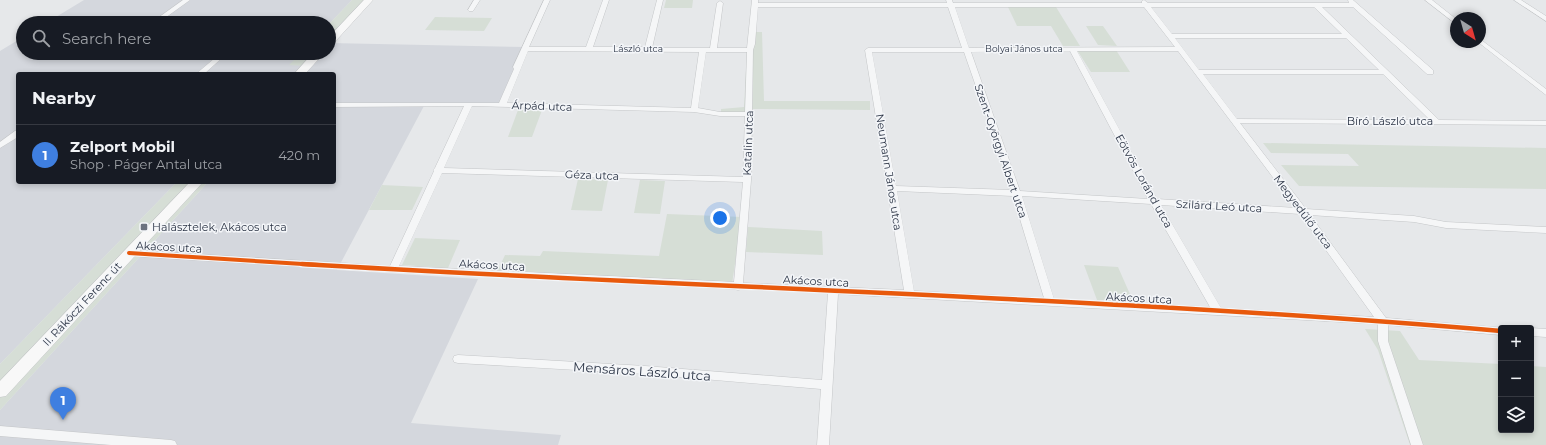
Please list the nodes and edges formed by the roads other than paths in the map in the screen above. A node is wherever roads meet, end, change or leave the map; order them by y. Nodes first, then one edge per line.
1 (187, 0) edge
2 (369, 0) edge
3 (477, 0) edge
4 (547, 0) edge
5 (606, 0) edge
6 (660, 0) edge
7 (1428, 0) edge
8 (1516, 0) edge
9 (720, 2) dead end
10 (950, 2) edge
11 (1351, 2) edge
12 (755, 3) edge
13 (1144, 3) edge
14 (1316, 5) junction
15 (471, 10) dead end
16 (164, 16) edge
17 (1450, 17) edge
18 (1546, 19) edge
19 (336, 35) edge
20 (1170, 36) junction
21 (1347, 36) junction
22 (1486, 46) edge
23 (526, 49) junction
24 (589, 49) junction
25 (648, 49) junction
26 (967, 49) junction
27 (1072, 49) junction
28 (1180, 49) junction
29 (703, 50) junction
30 (713, 50) junction
31 (750, 50) junction
32 (868, 50) joint
33 (216, 60) edge
34 (312, 60) edge
35 (202, 72) edge
36 (301, 72) edge
37 (1197, 72) junction
38 (1384, 72) junction
39 (1430, 72) dead end
40 (1546, 93) edge
41 (469, 104) junction
42 (336, 105) edge
43 (502, 105) junction
44 (694, 110) junction
45 (749, 114) junction
46 (1235, 121) junction
47 (1436, 121) junction
48 (1546, 123) edge
49 (16, 134) edge
50 (0, 146) edge
51 (437, 170) junction
52 (747, 180) junction
53 (195, 184) edge
54 (891, 188) junction
55 (1017, 194) junction
56 (1155, 202) junction
57 (1303, 211) junction
58 (1546, 230) edge
59 (130, 253) junction
60 (392, 269) junction
61 (738, 287) junction
62 (833, 291) junction
63 (910, 294) junction
64 (1050, 302) junction
65 (1218, 312) junction
66 (1383, 321) junction
67 (1498, 331) edge
68 (1534, 332) edge
69 (1546, 333) edge
70 (458, 360) dead end
71 (826, 385) junction
72 (0, 391) edge
73 (0, 431) edge
74 (171, 445) edge
75 (823, 445) edge
76 (1418, 445) edge

1 - 16 street
2 - 19 main road
3 - 15 street
4 - 23 street
5 - 24 street
6 - 25 street
7 - 17 street
8 - 18 street
9 - 30 street
10 - 12 street
10 - 13 street
10 - 26 street, Szent-Györgyi Albert utca
11 - 14 street
11 - 39 street
12 - 31 street, Katalin utca
13 - 14 street
13 - 20 street, Megyedűlő utca
14 - 21 street
20 - 21 street
20 - 28 street, Megyedűlő utca
21 - 38 street
22 - 40 street
23 - 24 street, László utca
23 - 43 street
24 - 25 street, László utca
25 - 29 street, László utca
26 - 27 street, Bolyai János utca
26 - 32 street, Bolyai János utca
26 - 55 street, Szent-Györgyi Albert utca
27 - 28 street, Bolyai János utca
27 - 56 street, Eötvös Loránd utca
28 - 37 street, Megyedűlő utca
29 - 30 street, László utca
29 - 44 street
30 - 31 street, László utca
31 - 45 street, Katalin utca
32 - 54 street, Neumann János utca
33 - 35 street
34 - 36 main road
37 - 38 street
37 - 46 street, Megyedűlő utca
38 - 47 street
41 - 42 street, Árpád utca
41 - 43 street, Árpád utca
41 - 51 street
43 - 44 street, Árpád utca
44 - 45 street, Árpád utca
45 - 52 street, Katalin utca
46 - 47 street, Bíró László utca
46 - 57 street, Megyedűlő utca
47 - 48 street, Bíró László utca
49 - 50 street
51 - 52 street, Géza utca
51 - 60 street
52 - 61 street, Katalin utca
53 - 59 main road, II. Rákóczi Ferenc út
54 - 55 street, Szilárd Leó utca
54 - 63 street, Neumann János utca
55 - 56 street, Szilárd Leó utca
55 - 64 street, Szent-Györgyi Albert utca
56 - 57 street, Szilárd Leó utca
56 - 65 street, Eötvös Loránd utca
57 - 58 street, Szilárd Leó utca
57 - 66 street, Megyedűlő utca
59 - 60 street, Akácos utca
59 - 72 main road, II. Rákóczi Ferenc út
60 - 61 street, Akácos utca
61 - 62 street, Akácos utca
62 - 63 street, Akácos utca
62 - 71 street
63 - 64 street, Akácos utca
64 - 65 street, Akácos utca
65 - 66 street, Akácos utca
66 - 67 street, Akácos utca
66 - 76 street
68 - 69 street
70 - 71 street, Mensáros László utca
71 - 75 street
73 - 74 street

